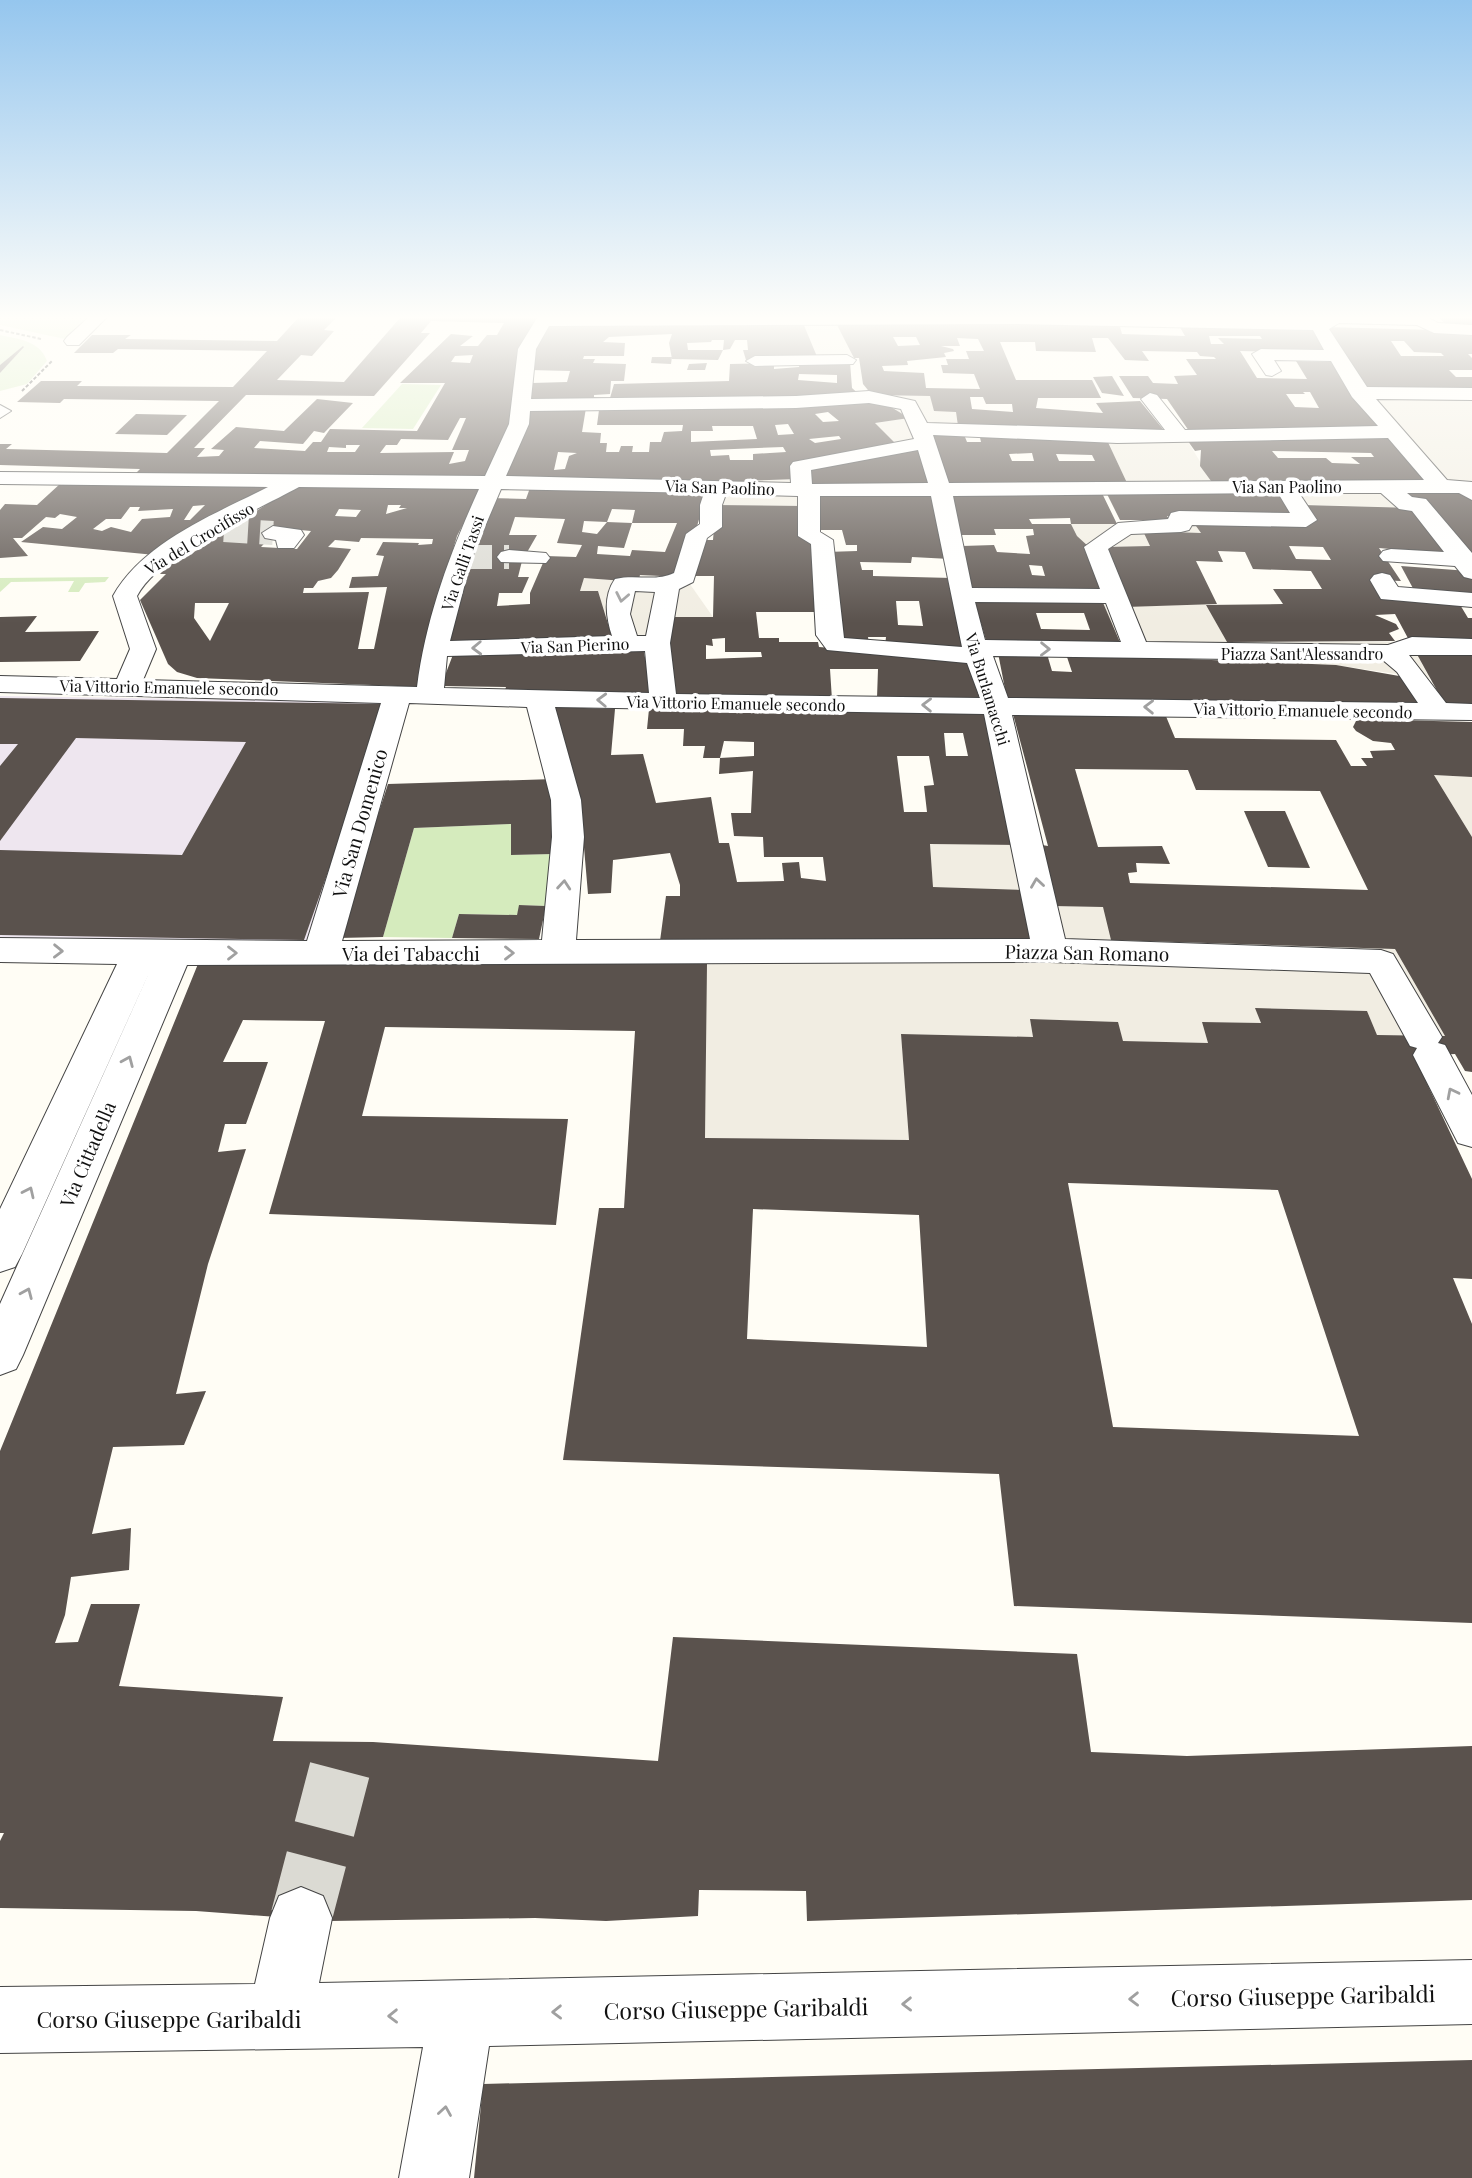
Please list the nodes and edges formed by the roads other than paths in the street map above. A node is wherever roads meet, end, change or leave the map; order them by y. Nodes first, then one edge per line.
1 (520, 420) edge
2 (915, 420) edge
3 (1167, 420) edge
4 (1382, 420) edge
5 (1392, 432) junction
6 (1178, 434) junction
7 (923, 436) junction
8 (1155, 436) junction
9 (0, 478) edge
10 (294, 481) junction
11 (493, 483) junction
12 (1185, 486) junction
13 (1387, 486) junction
14 (1441, 486) junction
15 (1102, 487) junction
16 (1284, 487) junction
17 (717, 488) junction
18 (941, 488) junction
19 (805, 490) junction
20 (1472, 494) edge
21 (1126, 528) junction
22 (1391, 556) dead end
23 (509, 557) tunnel mouth
24 (538, 558) dead end
25 (158, 560) junction
26 (124, 562) dead end
27 (1469, 564) edge
28 (1382, 580) dead end
29 (668, 585) junction
30 (962, 594) junction
31 (1115, 597) junction
32 (1470, 603) edge
33 (626, 642) junction
34 (657, 643) junction
35 (1472, 647) edge
36 (435, 649) junction
37 (1130, 651) junction
38 (978, 652) junction
39 (1391, 653) junction
40 (0, 684) edge
41 (126, 686) junction
42 (398, 693) junction
43 (430, 694) junction
44 (539, 699) junction
45 (663, 702) junction
46 (996, 705) junction
47 (1438, 712) junction
48 (1472, 712) edge
49 (0, 950) edge
50 (1050, 950) junction
51 (706, 952) joint
52 (143, 953) junction
53 (321, 953) junction
54 (558, 953) junction
55 (1472, 1132) edge
56 (0, 1254) edge
57 (0, 1355) edge
58 (301, 1918) tunnel mouth
59 (1472, 1992) edge
60 (461, 2014) junction
61 (280, 2018) junction
62 (0, 2020) edge
63 (434, 2178) edge

1 - 11 street, Via Galli Tassi
2 - 7 street
3 - 6 street
4 - 5 street
5 - 6 street
5 - 14 street
6 - 8 street
7 - 8 street
7 - 18 street, Via Burlamacchi
7 - 19 street
8 - 12 street
9 - 10 street, Via San Paolino
10 - 11 street, Via San Paolino
10 - 25 street, Via del Crocifisso
11 - 17 street, Via San Paolino
11 - 36 street, Via Galli Tassi
12 - 15 street, Via San Paolino
12 - 16 street, Via San Paolino
13 - 14 street, Via San Paolino
13 - 16 street, Via San Paolino
13 - 27 street
14 - 20 street, Via San Paolino
15 - 18 street, Via San Paolino
15 - 21 street
16 - 21 street
17 - 19 street, Via San Paolino
17 - 29 street
18 - 19 street, Via San Paolino
18 - 30 street, Via Burlamacchi
19 - 38 street, Piazza Sant'Alessandro
21 - 31 street
22 - 27 street
23 - 24 street
25 - 26 street
25 - 41 street, Via del Crocifisso
28 - 32 street
29 -> 33 street
29 - 34 street
30 - 31 street
30 - 38 street, Via Burlamacchi
31 - 37 street
33 - 34 street, Via San Pierino
33 -> 36 street, Via San Pierino
34 - 45 street, Via San Pierino
35 - 39 street
36 - 43 street, Via Galli Tassi
38 -> 37 street, Piazza Sant'Alessandro
37 - 39 street, Piazza Sant'Alessandro
38 - 46 street, Via Burlamacchi
39 - 47 street, Piazza Sant'Alessandro
40 - 41 street, Via Vittorio Emanuele secondo
41 - 42 street, Via Vittorio Emanuele secondo
42 - 43 street, Via Vittorio Emanuele secondo
42 - 53 street, Via San Domenico
43 - 44 street, Via Vittorio Emanuele secondo
45 -> 44 street, Via Vittorio Emanuele secondo
54 -> 44 street
46 -> 45 street, Via Vittorio Emanuele secondo
47 -> 46 street, Via Vittorio Emanuele secondo
50 -> 46 street, Via Burlamacchi
47 - 48 street, Via Vittorio Emanuele secondo
49 -> 52 street, Via dei Tabacchi
50 - 51 street, Piazza San Romano
55 -> 50 street, Piazza San Romano
51 - 54 street, Via dei Tabacchi
52 -> 53 street, Via dei Tabacchi
56 -> 52 street
57 -> 52 street, Via Cittadella
53 -> 54 street, Via dei Tabacchi
58 - 61 street
59 -> 60 street, Corso Giuseppe Garibaldi
60 -> 61 street, Corso Giuseppe Garibaldi
63 -> 60 street
61 - 62 street, Corso Giuseppe Garibaldi

